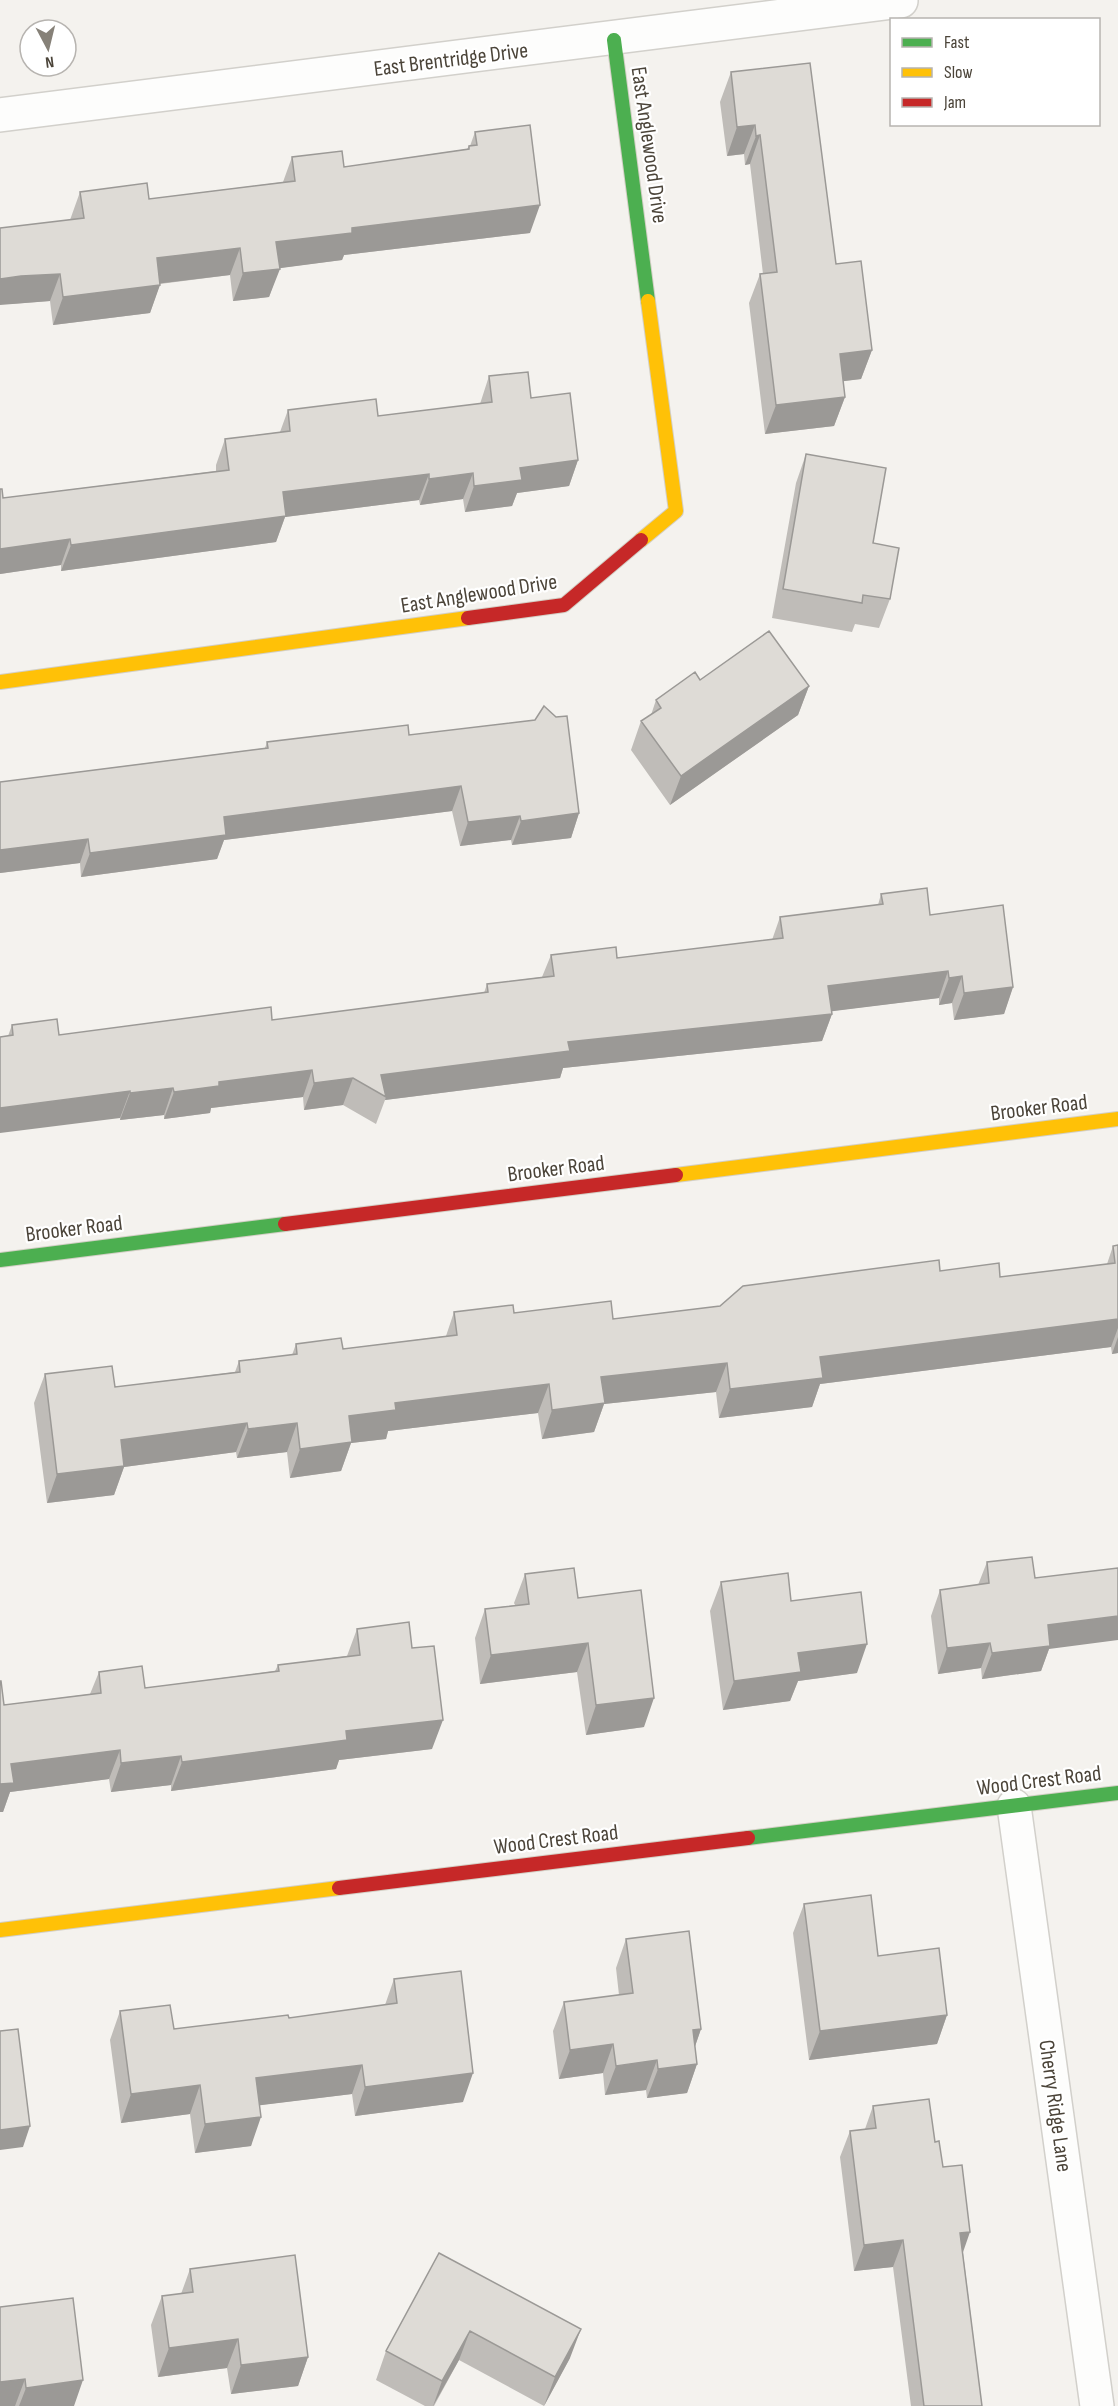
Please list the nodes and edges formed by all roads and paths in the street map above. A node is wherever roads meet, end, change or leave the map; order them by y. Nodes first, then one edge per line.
1 (901, 1) edge
2 (614, 40) junction
3 (0, 115) edge
4 (0, 682) edge
5 (1118, 1119) edge
6 (0, 1260) edge
7 (1118, 1793) edge
8 (1014, 1806) junction
9 (0, 1929) edge
10 (1097, 2406) edge

1 - 2 street, East Brentridge Drive
2 - 3 street, East Brentridge Drive
2 - 4 street, East Anglewood Drive
5 - 6 street, Brooker Road
7 - 8 street, Wood Crest Road
8 - 9 street, Wood Crest Road
8 - 10 street, Cherry Ridge Lane

